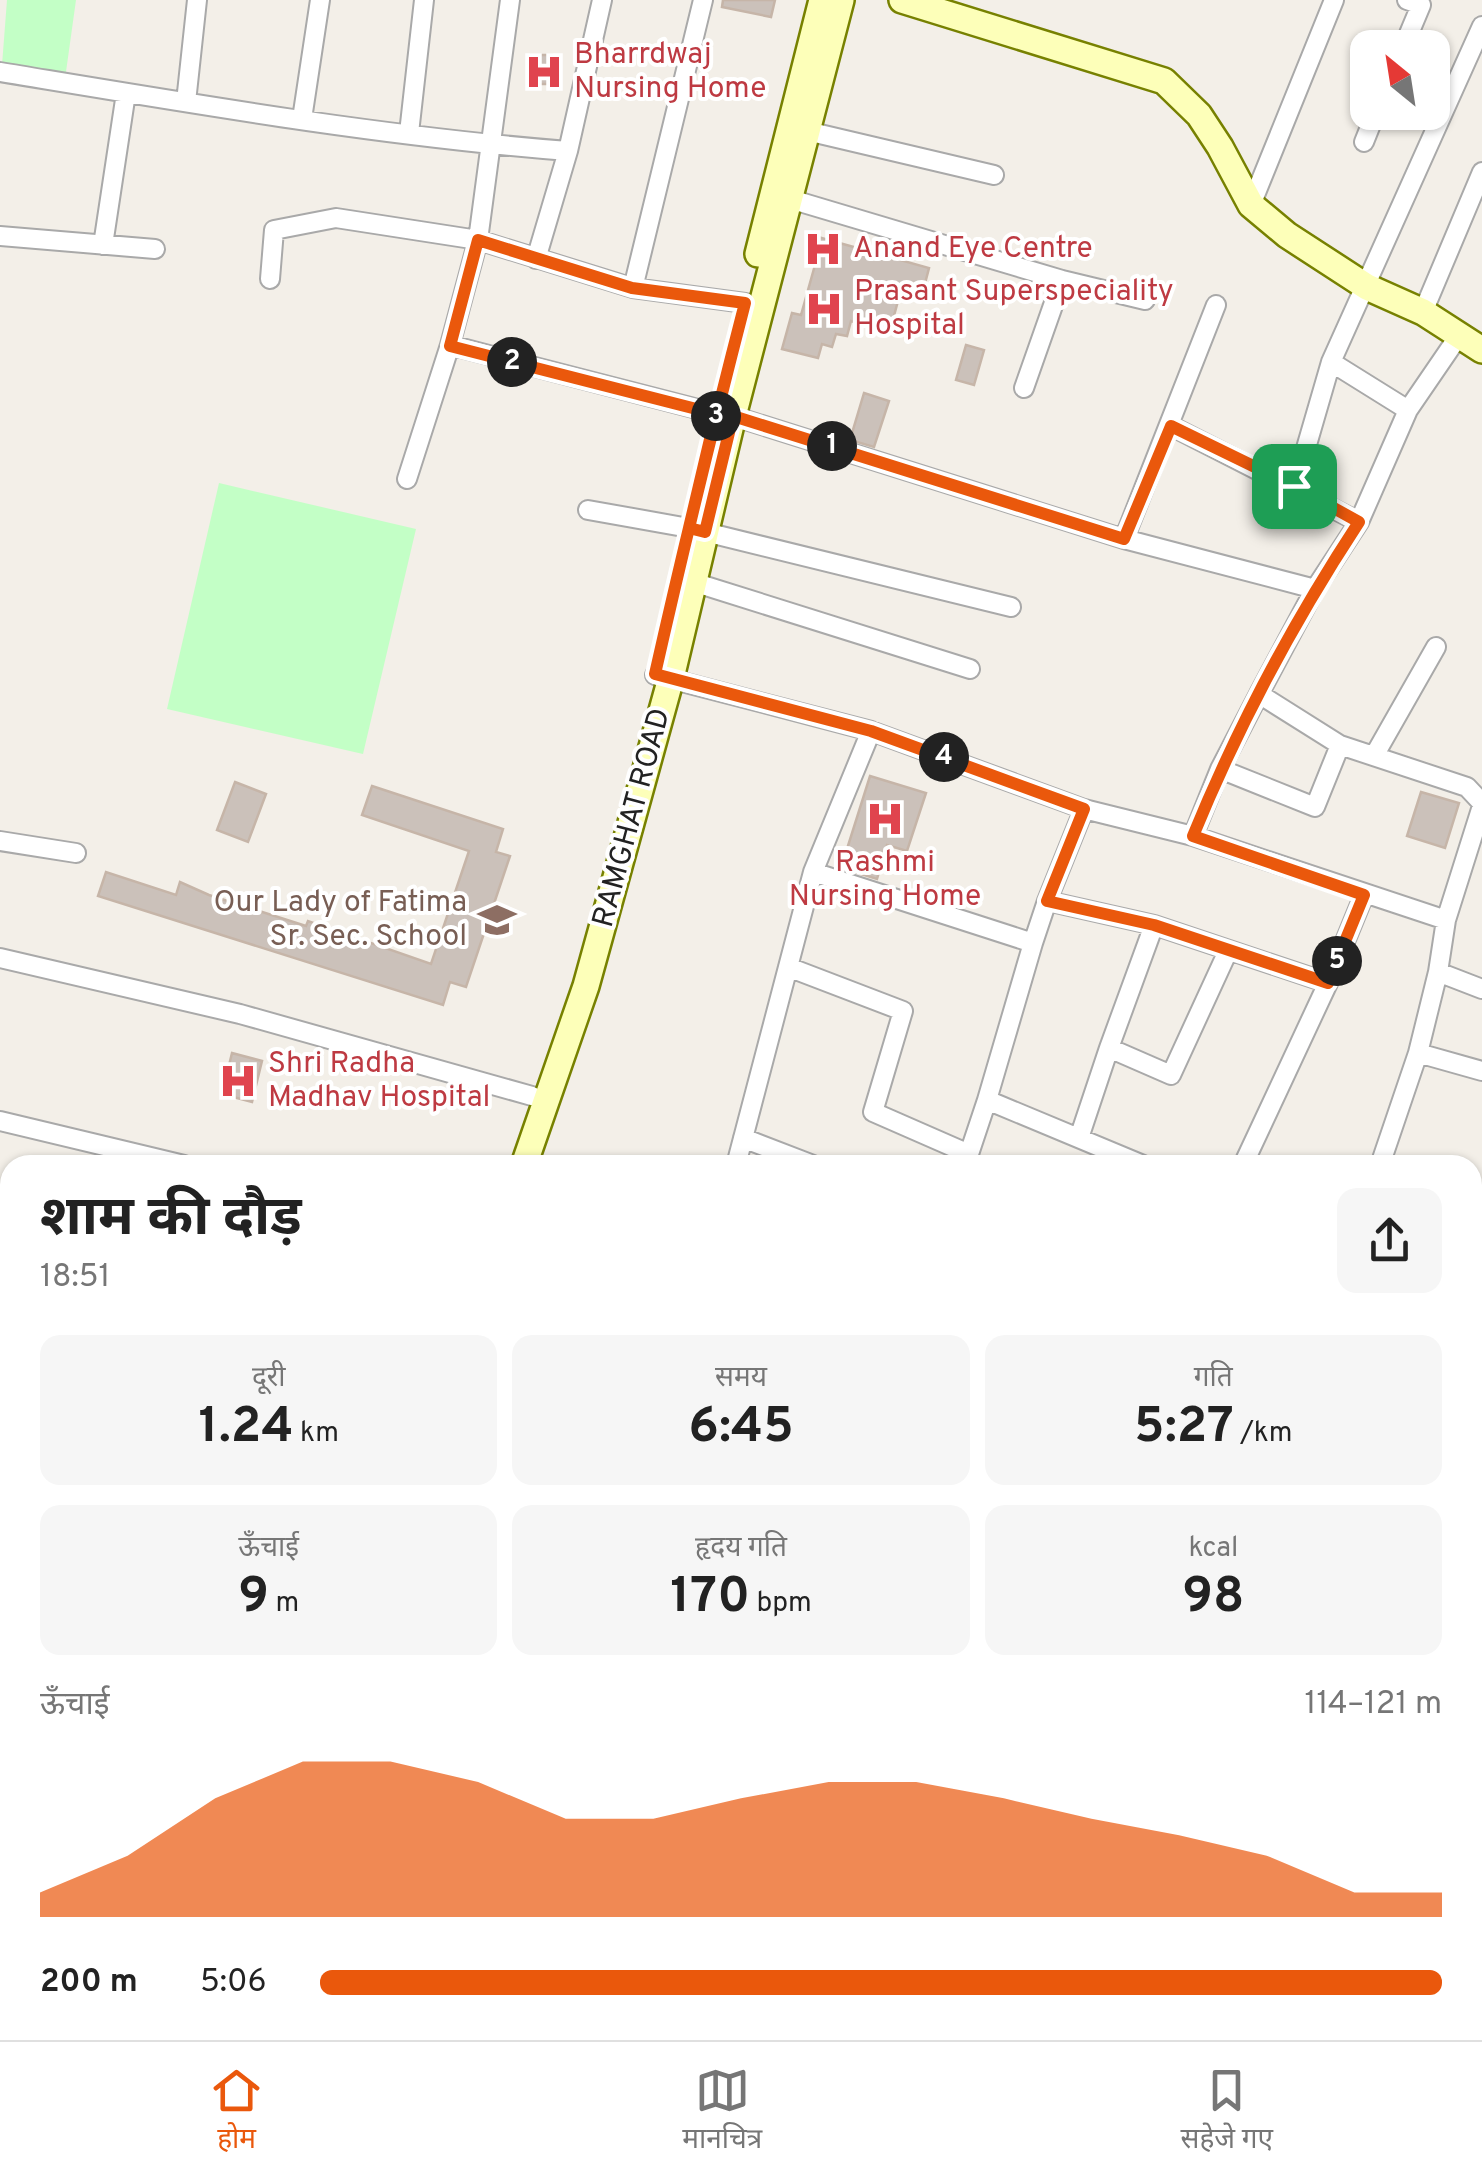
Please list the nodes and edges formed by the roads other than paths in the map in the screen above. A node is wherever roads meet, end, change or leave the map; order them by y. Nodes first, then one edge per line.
1 (197, 0) edge
2 (320, 0) edge
3 (424, 0) edge
4 (510, 0) edge
5 (602, 0) edge
6 (703, 0) edge
7 (822, 0) edge
8 (841, 0) edge
9 (902, 0) edge
10 (1334, 0) edge
11 (1407, 0) edge
12 (1482, 26) edge
13 (1411, 30) edge
14 (0, 72) edge
15 (126, 93) junction
16 (186, 102) junction
17 (302, 119) junction
18 (1369, 130) edge
19 (806, 132) junction
20 (408, 133) junction
21 (1364, 142) dead end
22 (489, 144) junction
23 (568, 151) junction
24 (1482, 172) edge
25 (994, 175) dead end
26 (790, 199) junction
27 (1250, 206) junction
28 (0, 236) edge
29 (478, 240) junction
30 (103, 245) junction
31 (155, 249) dead end
32 (536, 258) junction
33 (270, 279) dead end
34 (1062, 280) junction
35 (1367, 287) junction
36 (632, 288) junction
37 (1145, 300) dead end
38 (745, 303) junction
39 (1216, 305) dead end
40 (1423, 312) junction
41 (1460, 334) junction
42 (450, 346) junction
43 (1482, 350) edge
44 (1330, 362) junction
45 (1024, 388) dead end
46 (1408, 410) junction
47 (725, 415) junction
48 (1171, 426) junction
49 (407, 479) dead end
50 (1294, 486) junction
51 (588, 510) dead end
52 (1359, 522) junction
53 (697, 530) junction
54 (1124, 539) junction
55 (693, 582) junction
56 (1315, 589) junction
57 (1011, 607) dead end
58 (1436, 647) dead end
59 (970, 669) dead end
60 (663, 676) junction
61 (1259, 694) junction
62 (871, 731) junction
63 (1340, 746) junction
64 (1374, 756) junction
65 (1220, 769) junction
66 (1482, 804) edge
67 (1084, 809) junction
68 (1193, 836) junction
69 (1477, 838) edge
70 (0, 842) edge
71 (76, 853) dead end
72 (813, 872) junction
73 (1364, 895) junction
74 (1047, 901) junction
75 (1446, 920) junction
76 (1154, 925) junction
77 (1033, 943) junction
78 (1228, 951) junction
79 (0, 958) edge
80 (788, 967) junction
81 (1438, 972) junction
82 (1328, 983) junction
83 (1482, 990) edge
84 (1110, 1048) junction
85 (1418, 1053) junction
86 (1482, 1071) edge
87 (532, 1096) junction
88 (987, 1100) junction
89 (0, 1122) edge
90 (743, 1138) junction
91 (1079, 1138) junction
92 (141, 1155) edge
93 (512, 1155) edge
94 (527, 1155) edge
95 (739, 1155) edge
96 (787, 1155) edge
97 (1119, 1155) edge
98 (1247, 1155) edge
99 (1383, 1155) edge

1 - 16 street
2 - 17 street
3 - 20 street
4 - 22 street
5 - 23 street
6 - 36 street
7 - 38 main road, RAMGHAT ROAD
8 - 19 main road, RAMGHAT ROAD
9 - 27 main road
10 - 27 street
11 - 13 street
12 - 35 street
14 - 15 street
15 - 16 street
15 - 30 street
16 - 17 street
17 - 20 street
18 - 21 street
19 - 25 street
19 - 26 main road, RAMGHAT ROAD
20 - 22 street
22 - 23 street
22 - 29 street
23 - 32 street
24 - 40 street
26 - 34 street
26 - 47 main road, RAMGHAT ROAD
27 - 35 main road
28 - 30 street
29 - 32 street
29 - 33 street
29 - 42 street
30 - 31 street
32 - 36 street
34 - 37 street
34 - 45 street
35 - 40 main road
35 - 44 street
36 - 38 street
38 - 47 main road, RAMGHAT ROAD
39 - 48 street
40 - 41 main road
41 - 43 main road
41 - 46 street
42 - 47 street
42 - 49 street
44 - 46 street
44 - 50 street
46 - 52 street
47 - 53 main road, RAMGHAT ROAD
47 - 54 street
48 - 50 street
48 - 54 street
50 - 52 street
51 - 53 street
52 - 56 street
53 - 55 main road, RAMGHAT ROAD
53 - 57 street
53 - 60 main road, RAMGHAT ROAD
54 - 56 street
55 - 59 street
55 - 60 main road, RAMGHAT ROAD
56 - 61 street
58 - 64 street
60 - 62 street
60 - 87 main road, RAMGHAT ROAD
60 - 94 main road, RAMGHAT ROAD
61 - 63 street
61 - 65 street
62 - 67 street
62 - 72 street
63 - 64 street
63 - 65 street
64 - 66 street
65 - 68 street
66 - 69 street
67 - 68 street
67 - 74 street
68 - 73 street
69 - 75 street
70 - 71 street
72 - 77 street
72 - 80 street
73 - 75 street
73 - 82 street
74 - 76 street
74 - 77 street
75 - 81 street
76 - 78 street
76 - 84 street
77 - 88 street
78 - 82 street
78 - 84 street
79 - 87 street
80 - 88 street
80 - 90 street
81 - 83 street
81 - 85 street
82 - 98 street
84 - 91 street
85 - 86 street
85 - 99 street
87 - 93 main road, RAMGHAT ROAD
88 - 91 street
89 - 92 street
90 - 95 street
90 - 96 street
91 - 97 street

